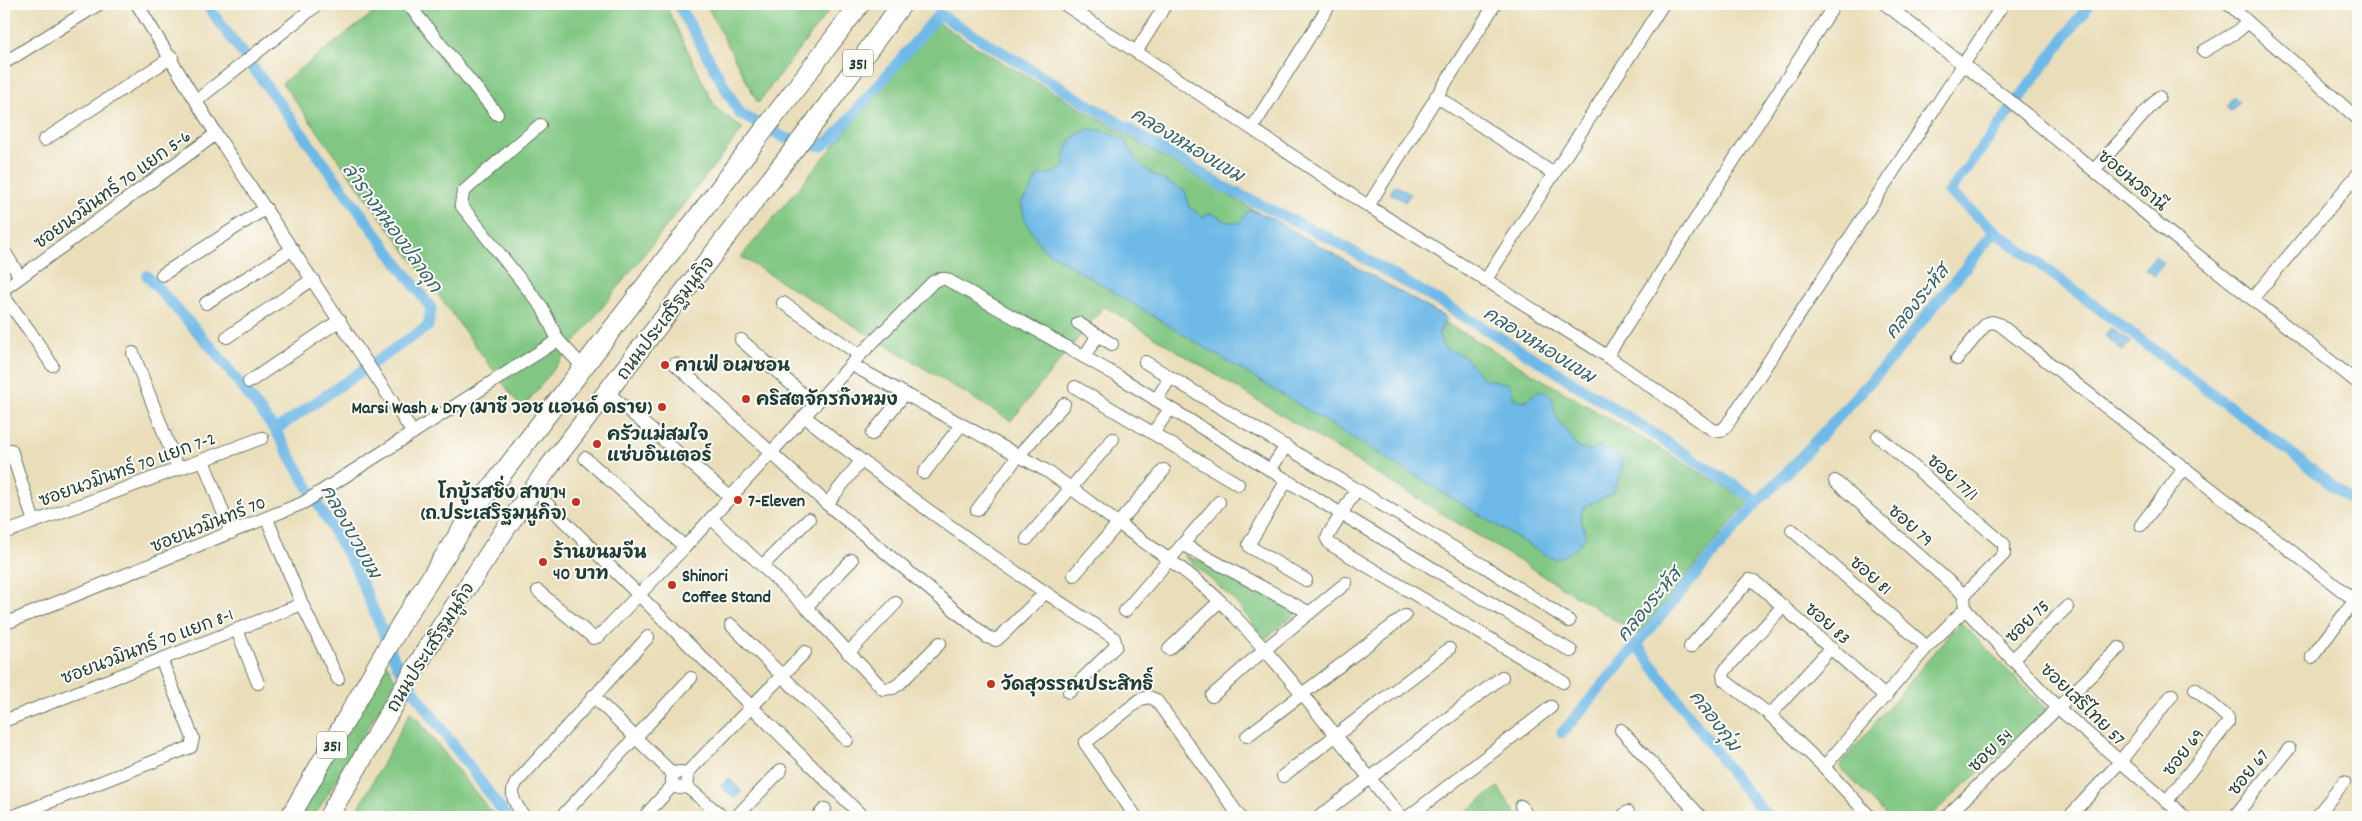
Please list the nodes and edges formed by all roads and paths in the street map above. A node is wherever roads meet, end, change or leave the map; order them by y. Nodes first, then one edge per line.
1 (99, 4) edge
2 (138, 4) edge
3 (318, 4) edge
4 (408, 4) edge
5 (860, 4) edge
6 (902, 4) edge
7 (1064, 4) edge
8 (1166, 4) edge
9 (1330, 4) edge
10 (1496, 4) edge
11 (1663, 4) edge
12 (1835, 4) edge
13 (1885, 4) edge
14 (2003, 4) edge
15 (2229, 4) edge
16 (2248, 22) junction
17 (2204, 51) dead end
18 (1136, 52) junction
19 (172, 57) junction
20 (4, 63) edge
21 (1962, 65) junction
22 (1436, 96) junction
23 (2158, 96) dead end
24 (197, 100) junction
25 (497, 114) dead end
26 (2358, 119) edge
27 (540, 125) dead end
28 (1252, 128) junction
29 (216, 134) junction
30 (44, 140) dead end
31 (2094, 170) junction
32 (1554, 174) junction
33 (2358, 174) edge
34 (1368, 206) junction
35 (266, 208) junction
36 (292, 248) junction
37 (4, 251) edge
38 (162, 275) dead end
39 (20, 277) junction
40 (313, 279) junction
41 (1485, 281) junction
42 (4, 289) edge
43 (4, 297) edge
44 (2252, 299) junction
45 (784, 303) dead end
46 (206, 304) dead end
47 (340, 320) junction
48 (1078, 323) dead end
49 (1098, 335) junction
50 (227, 338) dead end
51 (558, 340) junction
52 (741, 340) dead end
53 (1112, 344) dead end
54 (133, 353) dead end
55 (1607, 356) junction
56 (1084, 357) junction
57 (1956, 359) dead end
58 (856, 360) junction
59 (1145, 362) dead end
60 (676, 364) dead end
61 (52, 365) dead end
62 (583, 367) junction
63 (1170, 378) junction
64 (249, 382) dead end
65 (2358, 383) edge
66 (1075, 387) dead end
67 (608, 393) junction
68 (904, 395) junction
69 (1156, 400) junction
70 (1064, 404) dead end
71 (815, 405) junction
72 (1170, 408) junction
73 (805, 417) junction
74 (960, 425) junction
75 (413, 433) junction
76 (1153, 433) junction
77 (872, 434) dead end
78 (1878, 436) dead end
79 (262, 438) dead end
80 (1113, 439) dead end
81 (1286, 446) junction
82 (11, 450) dead end
83 (771, 454) junction
84 (1018, 456) junction
85 (585, 458) dead end
86 (203, 460) junction
87 (861, 461) junction
88 (178, 469) junction
89 (2184, 469) junction
90 (1164, 470) dead end
91 (1270, 470) junction
92 (924, 473) dead end
93 (1287, 480) junction
94 (1835, 481) dead end
95 (1238, 484) dead end
96 (1073, 488) junction
97 (1356, 490) junction
98 (730, 497) junction
99 (544, 501) dead end
100 (1219, 502) dead end
101 (827, 504) junction
102 (977, 510) dead end
103 (1340, 513) junction
104 (711, 518) junction
105 (266, 519) junction
106 (809, 519) dead end
107 (34, 522) junction
108 (1118, 523) junction
109 (2141, 525) dead end
110 (1792, 530) dead end
111 (4, 533) edge
112 (231, 533) junction
113 (1027, 539) dead end
114 (1184, 545) junction
115 (685, 547) junction
116 (1170, 559) junction
117 (852, 560) dead end
118 (763, 565) junction
119 (1074, 575) dead end
120 (1306, 580) dead end
121 (1346, 583) dead end
122 (538, 591) dead end
123 (1045, 593) junction
124 (640, 594) junction
125 (1964, 595) junction
126 (1220, 601) junction
127 (2356, 602) edge
128 (896, 603) dead end
129 (302, 604) junction
130 (1783, 606) junction
131 (806, 607) junction
132 (2067, 607) dead end
133 (1964, 609) junction
134 (1125, 611) dead end
135 (1310, 612) junction
136 (1405, 616) dead end
137 (1569, 621) dead end
138 (4, 624) edge
139 (731, 625) dead end
140 (237, 630) junction
141 (648, 637) dead end
142 (940, 643) dead end
143 (1690, 647) dead end
144 (1927, 647) junction
145 (1831, 648) junction
146 (2119, 648) dead end
147 (1169, 649) dead end
148 (1449, 649) dead end
149 (1264, 650) junction
150 (1571, 651) dead end
151 (805, 652) dead end
152 (848, 653) junction
153 (2312, 657) dead end
154 (161, 660) junction
155 (2012, 660) junction
156 (782, 676) junction
157 (1502, 677) dead end
158 (691, 678) dead end
159 (338, 679) dead end
160 (1563, 682) dead end
161 (258, 683) dead end
162 (2194, 689) dead end
163 (1069, 692) dead end
164 (1303, 695) junction
165 (2172, 695) dead end
166 (593, 696) junction
167 (1212, 696) dead end
168 (1886, 697) junction
169 (751, 707) junction
170 (1551, 707) dead end
171 (2058, 708) junction
172 (1770, 716) junction
173 (4, 721) edge
174 (1621, 730) dead end
175 (1247, 736) dead end
176 (1336, 736) junction
177 (635, 737) junction
178 (847, 740) dead end
179 (2288, 749) dead end
180 (2119, 763) junction
181 (1824, 767) junction
182 (781, 770) dead end
183 (1283, 776) dead end
184 (1370, 778) junction
185 (680, 780) junction
186 (2344, 782) dead end
187 (2166, 802) junction
188 (1521, 806) dead end
189 (1130, 815) edge
190 (11, 817) edge
191 (290, 817) edge
192 (328, 817) edge
193 (524, 817) edge
194 (561, 817) edge
195 (644, 817) edge
196 (723, 817) edge
197 (736, 817) edge
198 (863, 817) edge
199 (1240, 817) edge
200 (1319, 817) edge
201 (1401, 817) edge
202 (1408, 817) edge
203 (1528, 817) edge
204 (1701, 817) edge
205 (1870, 817) edge
206 (1946, 817) edge
207 (2069, 817) edge
208 (2185, 817) edge
209 (2234, 817) edge
210 (2316, 817) edge

1 - 20 street
2 - 19 street
3 - 24 street
4 - 25 street
5 - 62 main road, ถนนประเสริฐมนูกิจ / 351
6 - 67 main road, ถนนประเสริฐมนูกิจ / 351
7 - 18 street
8 - 18 street
9 - 28 street
10 - 22 street
11 - 32 street
12 - 55 street
13 - 21 street, ซอยนวธานี
14 - 21 street
15 - 16 street
16 - 17 street
16 - 26 street
18 - 28 street
19 - 24 street
19 - 30 street
21 - 31 street, ซอยนวธานี
21 - 55 street
22 - 32 street
22 - 34 street
23 - 31 street
24 - 29 street
27 - 51 street
28 - 34 street
29 - 35 street
29 - 39 street, ซอยนวมินทร์ 70 แยก 5-6
31 - 44 street, ซอยนวธานี
32 - 41 street
33 - 44 street
34 - 41 street
35 - 36 street
35 - 38 street
36 - 40 street
36 - 46 street
37 - 39 street
39 - 42 street, ซอยนวมินทร์ 70 แยก 5-6
40 - 47 street
40 - 50 street
41 - 55 street
43 - 61 street
44 - 65 street, ซอยนวธานี
45 - 58 street
47 - 64 street
47 - 75 street
48 - 49 street
49 - 53 street
49 - 56 street
51 - 62 street
51 - 75 street, ซอยนวมินทร์ 70
52 - 71 street
54 - 88 street
56 - 58 street
56 - 69 street
57 - 89 street
58 - 68 street
58 - 71 street
59 - 63 street
60 - 83 street
62 - 191 main road, ถนนประเสริฐมนูกิจ / 351
63 - 69 street
63 - 81 street
66 - 76 street
67 - 98 street
67 - 192 main road, ถนนประเสริฐมนูกิจ / 351
68 - 74 street
68 - 77 street
69 - 72 street
70 - 84 street
71 - 73 street
72 - 76 street
72 - 91 street
73 - 83 street
73 - 87 street
74 - 84 street
74 - 92 street
75 - 105 street, ซอยนวมินทร์ 70
76 - 95 street
78 - 125 street, ซอย 77/1
79 - 86 street, ซอยนวมินทร์ 70 แยก 7-2
80 - 96 street
81 - 91 street
81 - 97 street
82 - 107 street
83 - 98 street
83 - 101 street
84 - 96 street
84 - 102 street
85 - 115 street
86 - 88 street, ซอยนวมินทร์ 70 แยก 7-2
86 - 112 street
87 - 101 street
87 - 123 street
88 - 107 street, ซอยนวมินทร์ 70 แยก 7-2
89 - 109 street
89 - 127 street
90 - 108 street
91 - 93 street
93 - 103 street
93 - 120 street
94 - 125 street, ซอย 79
96 - 108 street
96 - 113 street
97 - 103 street
97 - 137 street
98 - 104 street
99 - 124 street
100 - 114 street
101 - 123 street
103 - 150 street
103 - 160 street
104 - 115 street
104 - 118 street
105 - 112 street, ซอยนวมินทร์ 70
105 - 129 street
106 - 118 street
107 - 111 street, ซอยนวมินทร์ 70 แยก 7-2
108 - 116 street
108 - 119 street
110 - 144 street, ซอย 81
112 - 138 street, ซอยนวมินทร์ 70
114 - 116 street
114 - 135 street
115 - 124 street
116 - 126 street
116 - 134 street
117 - 131 street
118 - 131 street
121 - 135 street
122 - 124 street
123 - 163 street
124 - 169 street
125 - 133 street
126 - 147 street
126 - 149 street
127 - 153 street
128 - 152 street
129 - 140 street, ซอยนวมินทร์ 70 แยก 8-1
129 - 159 street
130 - 143 street, ซอย 83
130 - 145 street, ซอย 83
130 - 172 street
131 - 152 street
132 - 155 street, ซอย 75
133 - 144 street
133 - 155 street, ซอยเสรีไทย 57
135 - 149 street
136 - 164 street
139 - 156 street
140 - 154 street, ซอยนวมินทร์ 70 แยก 8-1
140 - 161 street
141 - 166 street
142 - 152 street
144 - 168 street
145 - 168 street, ซอย 83
145 - 172 street
146 - 171 street, ซอย 54
148 - 176 street
149 - 164 street
149 - 167 street
151 - 156 street
154 - 173 street, ซอยนวมินทร์ 70 แยก 8-1
154 - 190 street
155 - 171 street, ซอยเสรีไทย 57
156 - 169 street
156 - 178 street
157 - 184 street
158 - 177 street
162 - 187 street, ซอย 69
164 - 175 street
164 - 176 street
165 - 180 street
166 - 177 street
166 - 193 street
168 - 181 street
169 - 185 street
169 - 198 street
170 - 202 street
171 - 180 street, ซอยเสรีไทย 57
171 - 206 street, ซอย 54
172 - 181 street
174 - 204 street
176 - 183 street
176 - 184 street
177 - 185 street
177 - 194 street
179 - 209 street, ซอย 67
180 - 187 street, ซอยเสรีไทย 57
180 - 207 street
181 - 205 street
182 - 197 street
184 - 200 street
184 - 201 street
185 - 195 street
185 - 196 street
186 - 210 street
187 - 208 street, ซอยเสรีไทย 57
188 - 203 street
189 - 199 street

